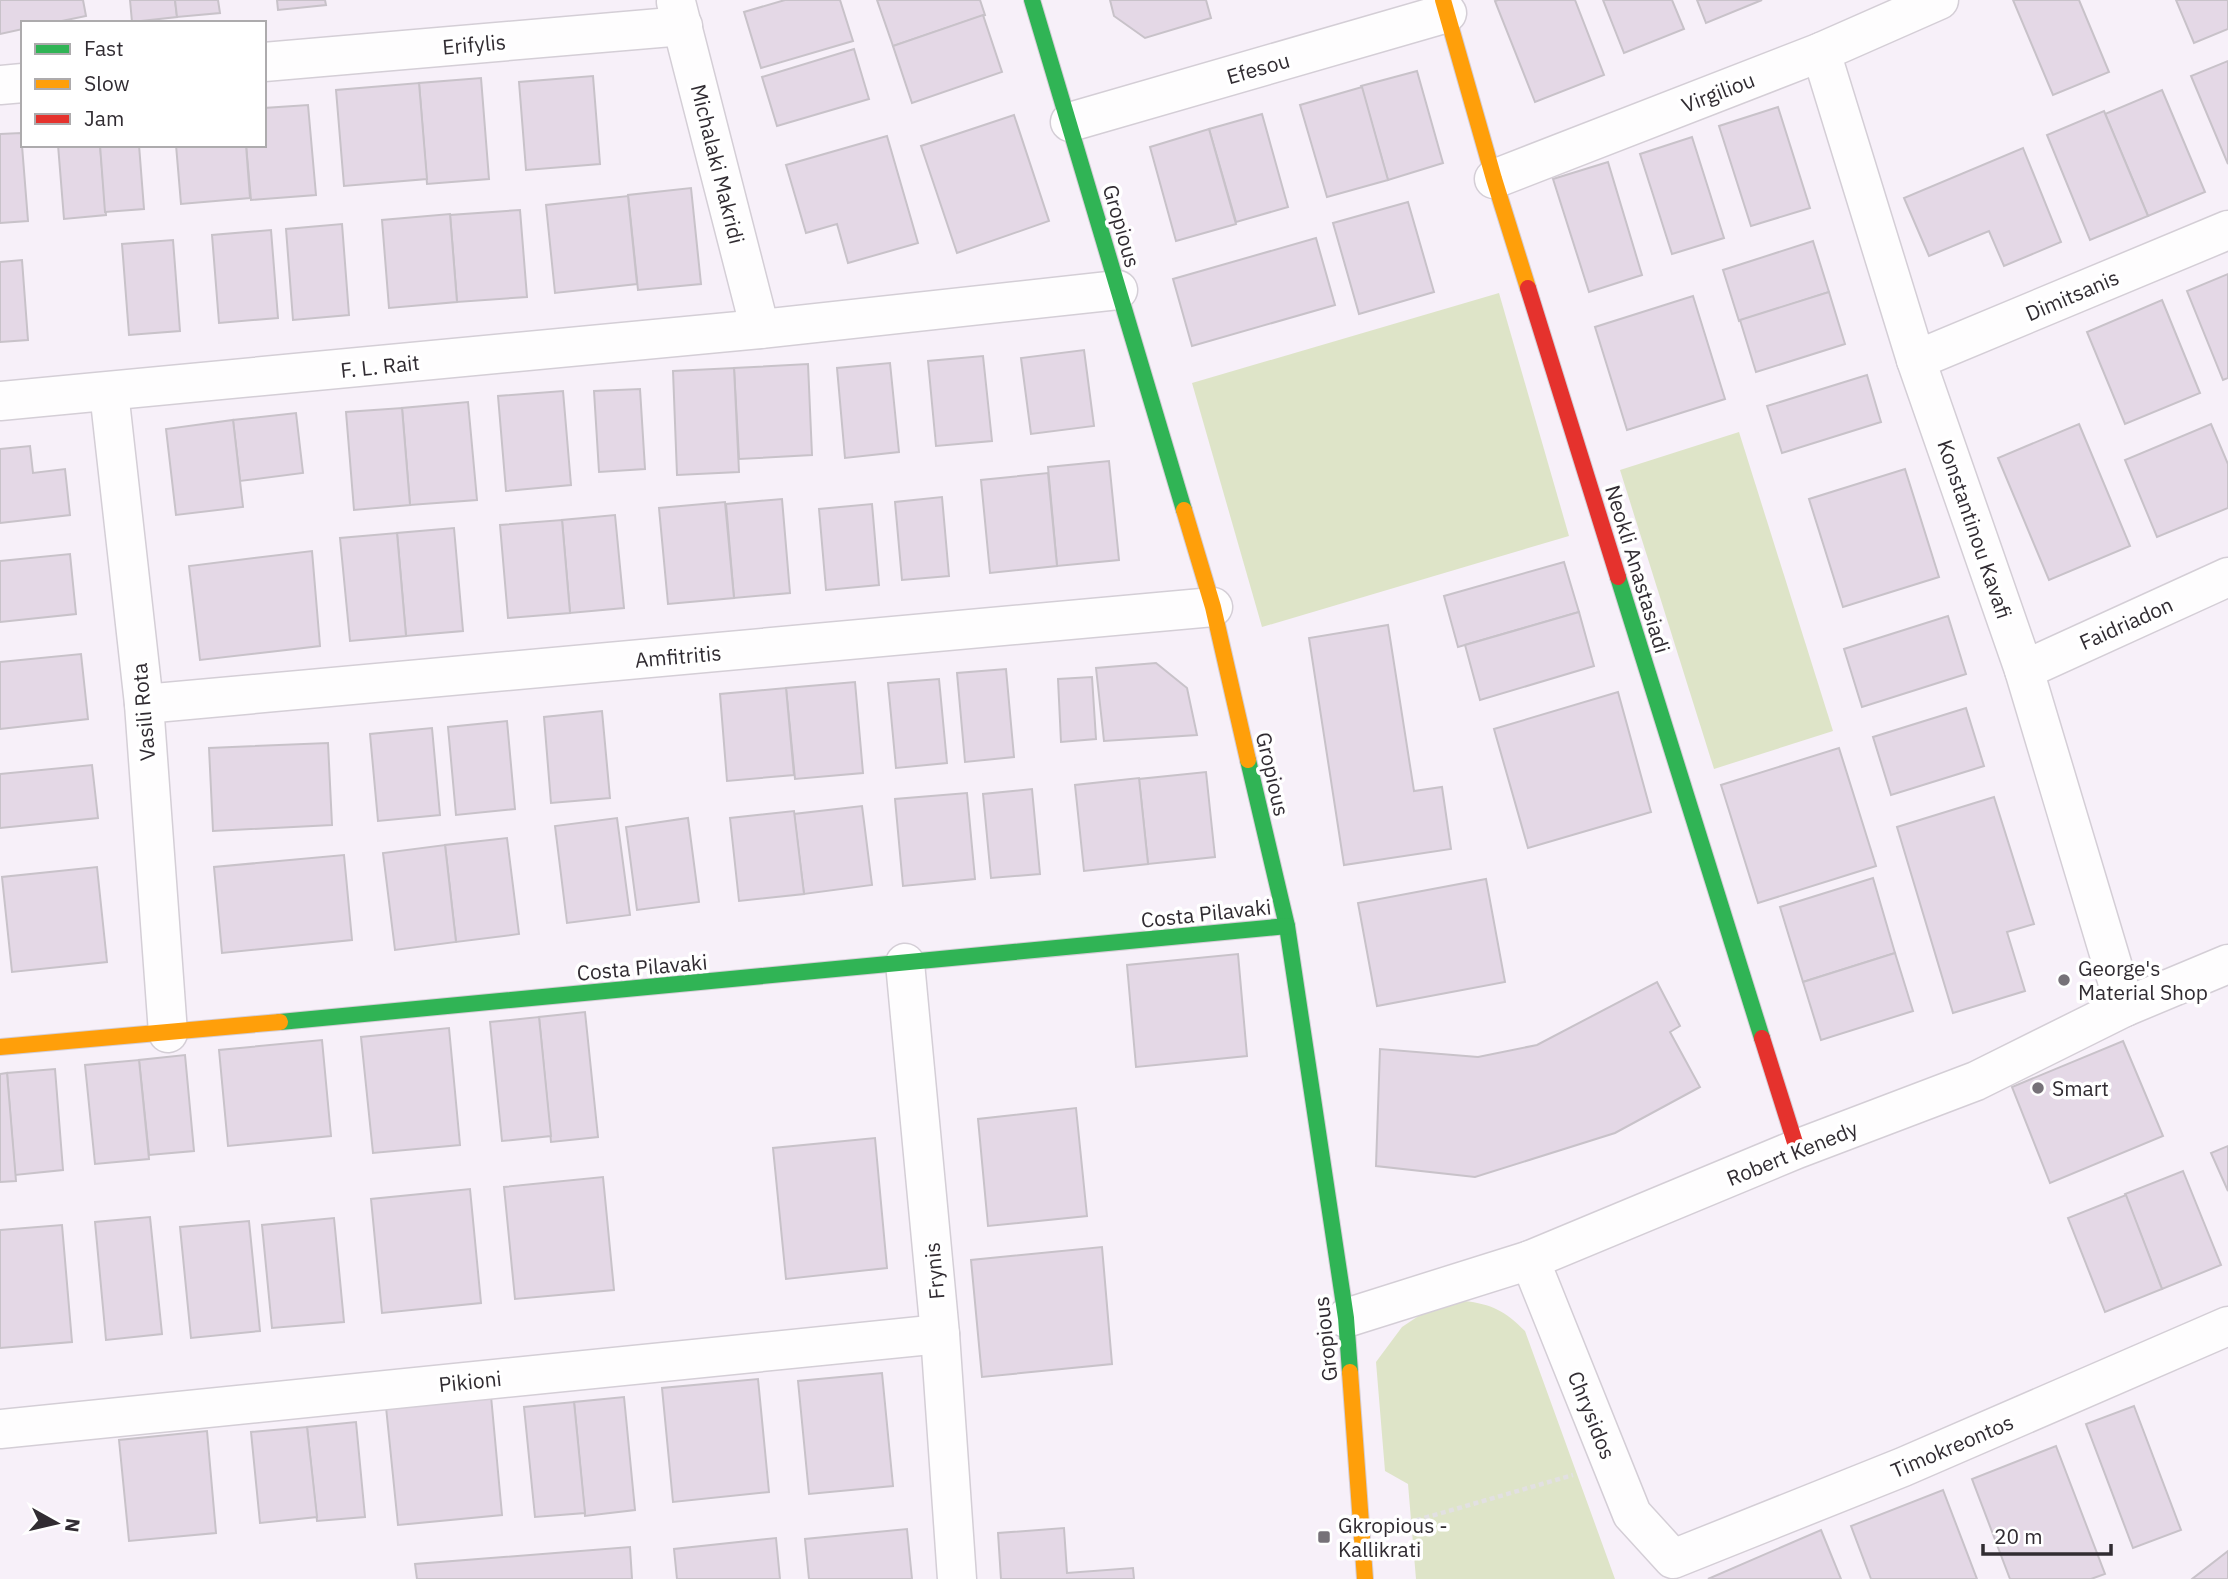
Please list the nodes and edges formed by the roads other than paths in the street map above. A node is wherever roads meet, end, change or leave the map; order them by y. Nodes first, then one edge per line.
1 (1032, 0) edge
2 (1939, 0) edge
3 (1445, 7) edge
4 (679, 13) edge
5 (1821, 52) junction
6 (266, 62) edge
7 (21, 83) edge
8 (0, 85) edge
9 (1070, 122) junction
10 (1494, 179) junction
11 (2228, 230) edge
12 (1118, 290) junction
13 (760, 329) junction
14 (1916, 360) junction
15 (109, 392) junction
16 (0, 401) edge
17 (2228, 577) edge
18 (1213, 607) junction
19 (2024, 670) junction
20 (144, 704) junction
21 (1287, 926) junction
22 (905, 963) junction
23 (2228, 964) edge
24 (2125, 1007) junction
25 (168, 1033) junction
26 (0, 1047) edge
27 (1797, 1149) junction
28 (1530, 1260) junction
29 (1346, 1318) junction
30 (2228, 1326) edge
31 (940, 1334) junction
32 (0, 1429) edge
33 (1673, 1559) joint
34 (957, 1579) edge
35 (1365, 1579) edge

1 - 9 street, Gropious
2 - 5 street, Virgiliou
3 - 9 street, Efesou
3 - 10 street, Neokli Anastasiadi
4 - 6 street, Erifylis
4 - 13 street, Michalaki Makridi
5 - 10 street, Virgiliou
5 - 14 street, Konstantinou Kavafi
7 - 8 street
9 - 12 street, Gropious
10 - 27 street, Neokli Anastasiadi
11 - 14 street, Dimitsanis
12 - 13 street, F. L. Rait
12 - 18 street, Gropious
13 - 15 street, F. L. Rait
14 - 19 street, Konstantinou Kavafi
15 - 16 street, F. L. Rait
15 - 20 street, Vasili Rota
17 - 19 street, Faidriadon
18 - 20 street, Amfitritis
18 - 21 street, Gropious
19 - 24 street, Konstantinou Kavafi
20 - 25 street, Vasili Rota
21 - 22 street, Costa Pilavaki
21 - 29 street, Gropious
22 - 25 street, Costa Pilavaki
22 - 31 street, Frynis
23 - 24 street, Robert Kenedy
24 - 27 street, Robert Kenedy
25 - 26 street, Costa Pilavaki
27 - 28 street, Robert Kenedy
28 - 29 street, Robert Kenedy
28 - 33 street, Chrysidos
29 - 35 street, Gropious
30 - 33 street, Timokreontos
31 - 32 street, Pikioni
31 - 34 street, Frynis

